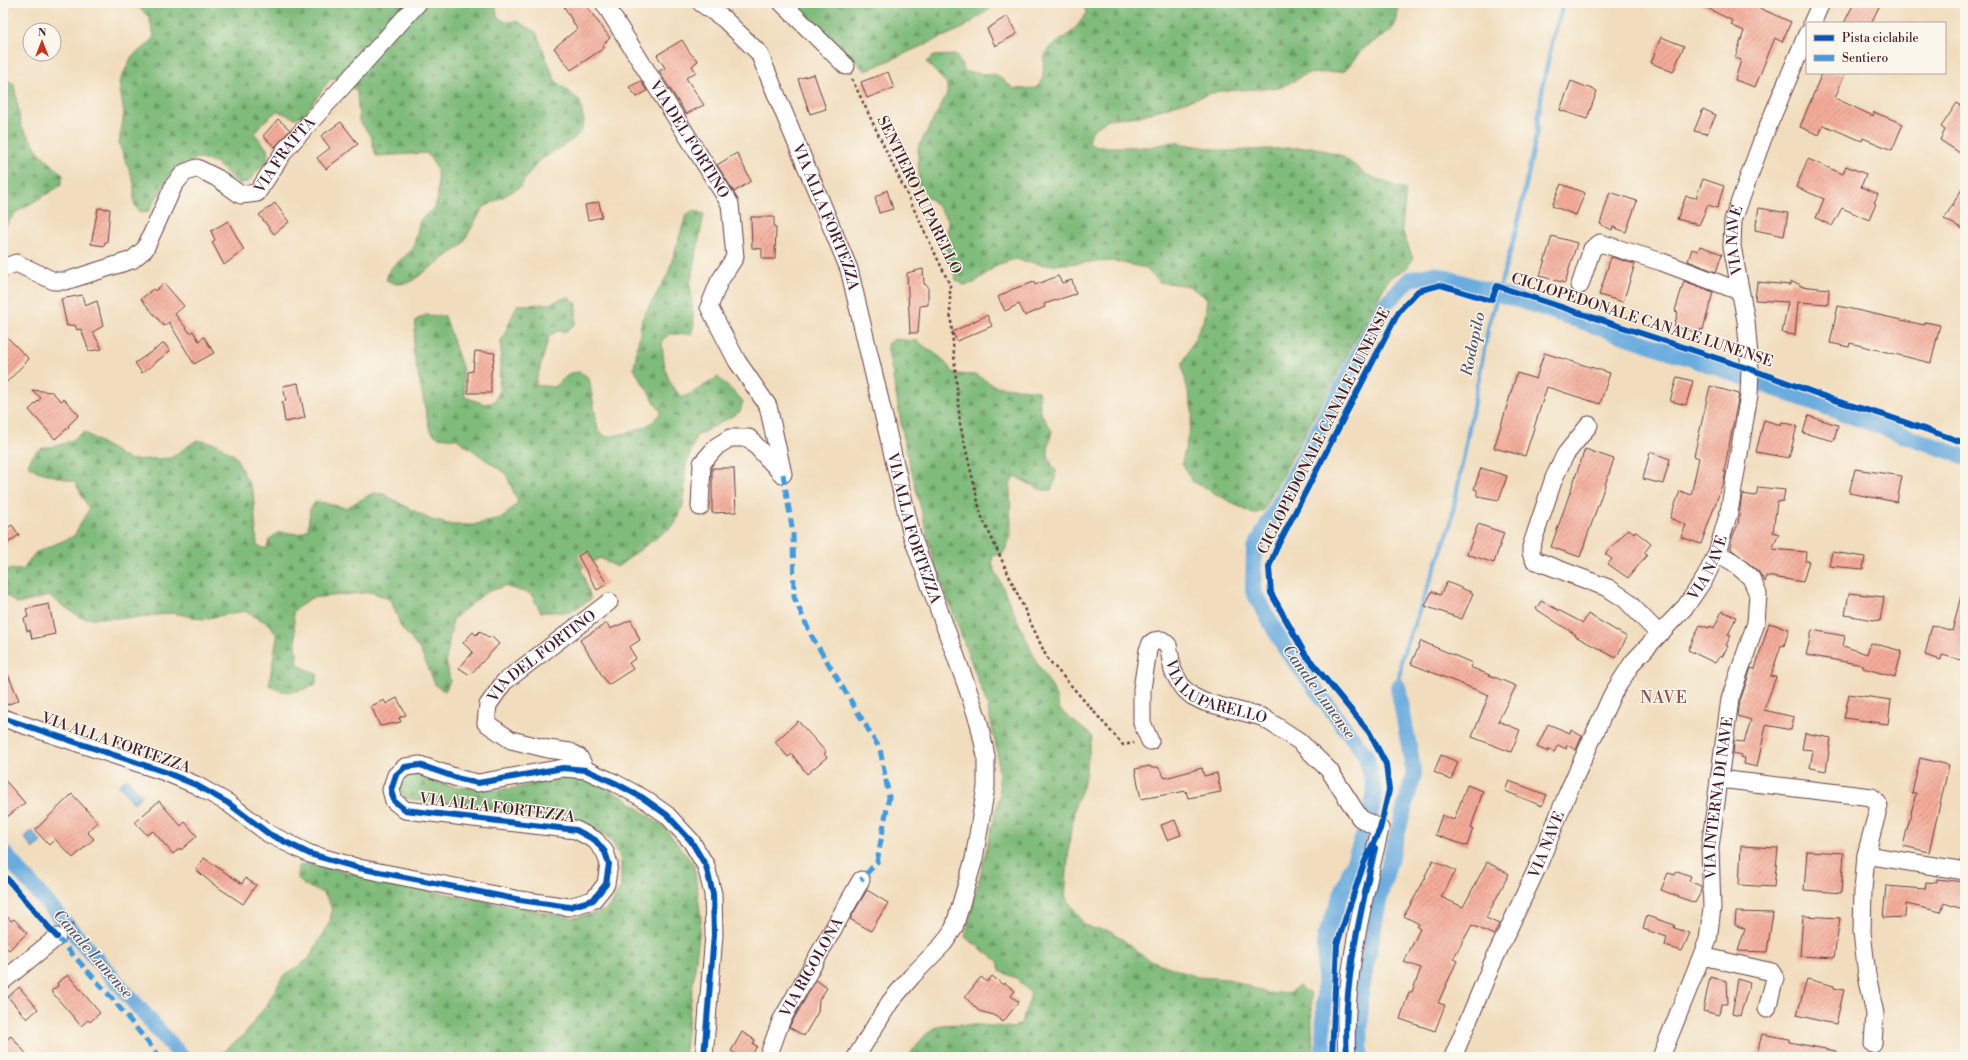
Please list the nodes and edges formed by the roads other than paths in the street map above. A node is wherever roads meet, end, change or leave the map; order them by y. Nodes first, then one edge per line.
1 (418, 3) edge
2 (604, 3) edge
3 (701, 3) edge
4 (782, 3) edge
5 (1821, 3) edge
6 (1812, 22) edge
7 (1806, 36) edge
8 (846, 66) road end
9 (3, 268) edge
10 (1580, 285) dead end
11 (1739, 291) junction
12 (1589, 425) dead end
13 (700, 507) dead end
14 (1717, 553) junction
15 (609, 602) dead end
16 (1659, 634) junction
17 (3, 718) edge
18 (1150, 741) road end
19 (586, 770) junction
20 (1719, 779) junction
21 (1866, 855) junction
22 (1965, 871) edge
23 (861, 880) dead end
24 (57, 937) dead end
25 (1702, 956) junction
26 (3, 981) edge
27 (1767, 1009) dead end
28 (1873, 1044) dead end
29 (705, 1055) edge
30 (768, 1057) edge
31 (856, 1057) edge
32 (1347, 1057) edge
33 (1453, 1057) edge
34 (1661, 1057) edge

1 - 9 street, VIA FRATTA
2 - 13 street, VIA DEL FORTINO
3 - 31 street, VIA ALLA FORTEZZA
4 - 8 street
5 - 6 street
7 - 11 street, VIA NAVE
10 - 11 street
11 - 14 street, VIA NAVE
12 - 16 street
14 - 16 street, VIA NAVE
14 - 20 street, VIA INTERNA DI NAVE
15 - 19 street, VIA DEL FORTINO
16 - 33 street, VIA NAVE
17 - 19 street, VIA ALLA FORTEZZA
18 - 32 street, VIA LUPARELLO
19 - 29 street, VIA ALLA FORTEZZA
20 - 21 street
20 - 25 street, VIA INTERNA DI NAVE
21 - 22 street
21 - 28 street
23 - 30 street, VIA RIGOLONA
24 - 26 street
25 - 27 street
25 - 34 street, VIA INTERNA DI NAVE

